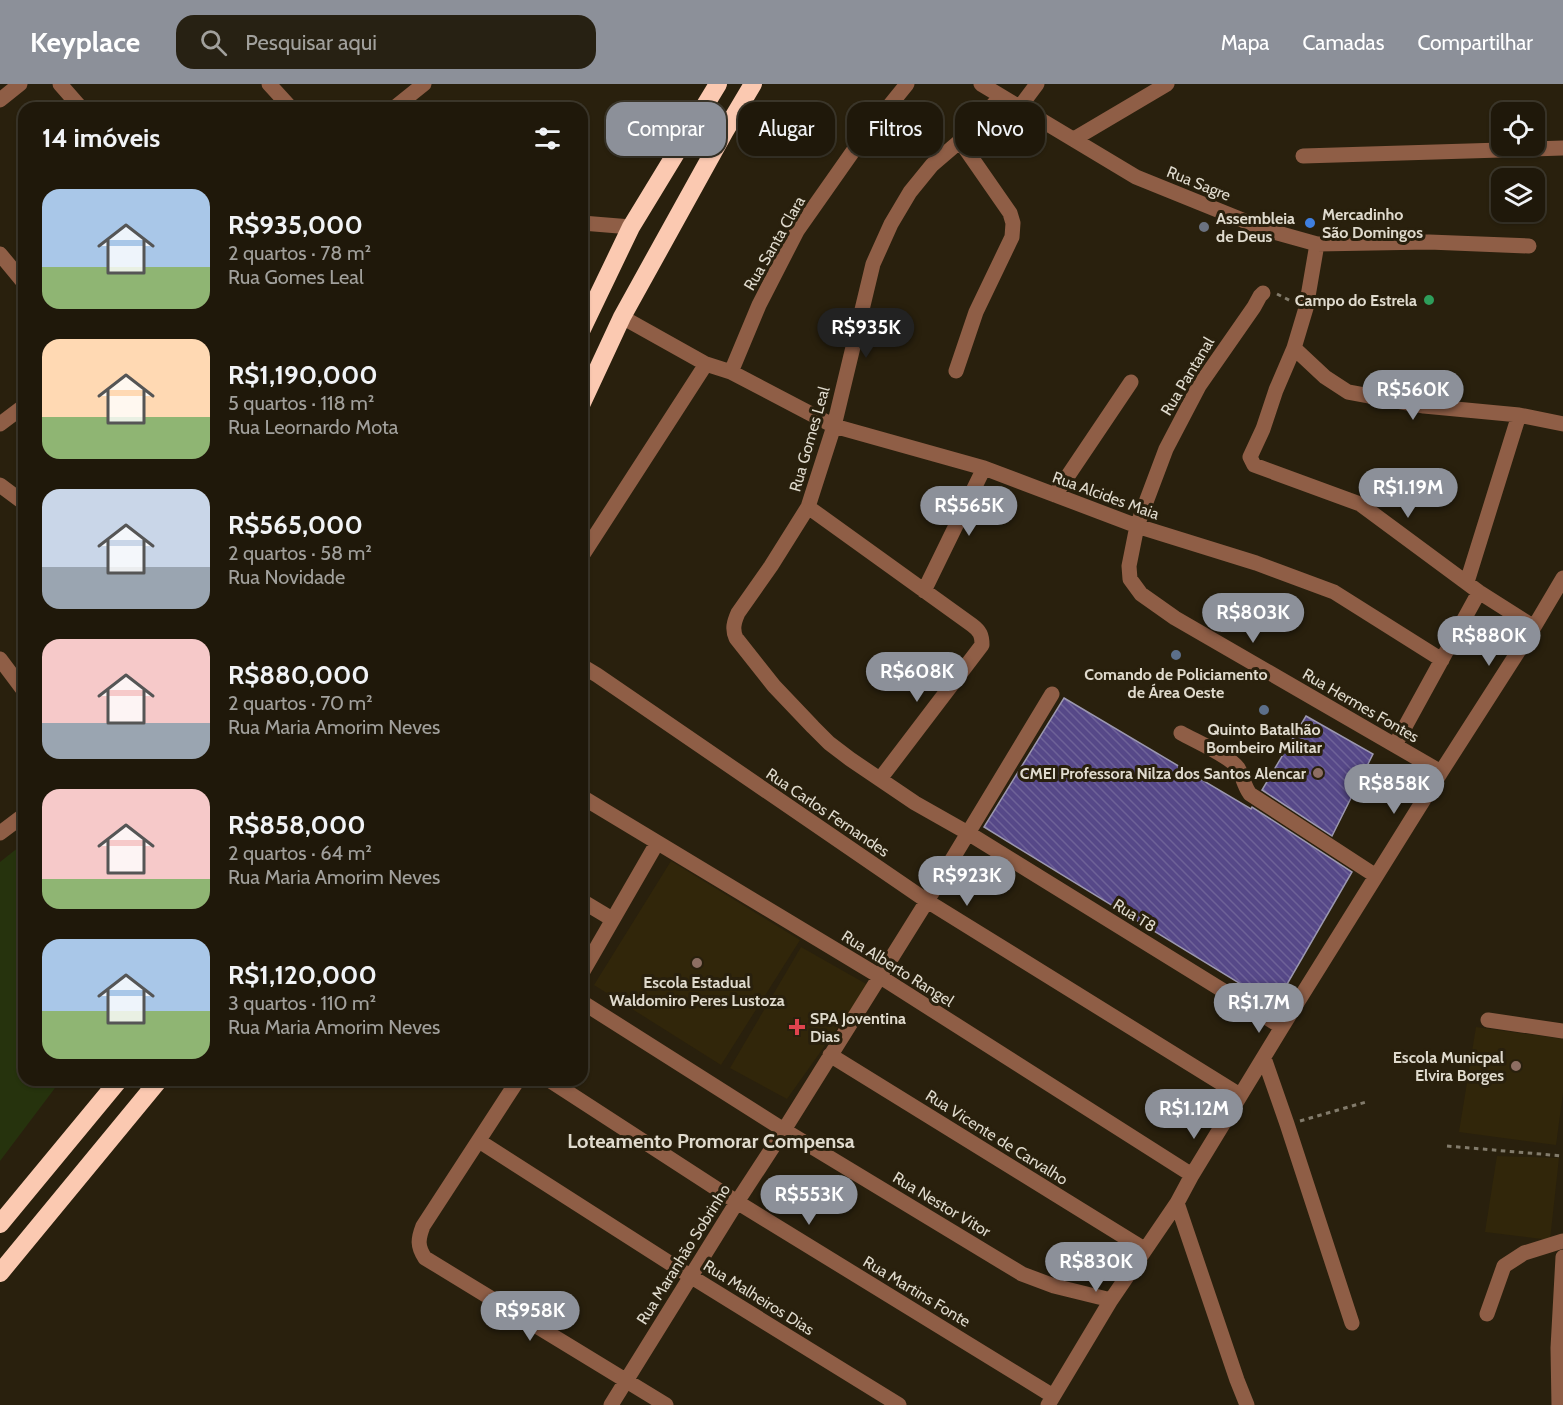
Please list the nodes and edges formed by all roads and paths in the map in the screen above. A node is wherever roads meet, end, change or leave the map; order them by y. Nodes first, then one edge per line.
1 (20, 84) edge
2 (60, 84) edge
3 (269, 84) edge
4 (424, 84) edge
5 (753, 84) edge
6 (907, 84) edge
7 (981, 84) edge
8 (1037, 84) edge
9 (1167, 84) edge
10 (714, 85) edge
11 (1001, 96) junction
12 (0, 100) edge
13 (76, 102) edge
14 (286, 102) edge
15 (402, 102) edge
16 (996, 102) edge
17 (1010, 102) edge
18 (1024, 102) edge
19 (1045, 123) edge
20 (1074, 139) junction
21 (955, 145) edge
22 (1563, 148) edge
23 (970, 156) edge
24 (1303, 156) dead end
25 (588, 223) edge
26 (631, 227) junction
27 (1317, 244) junction
28 (1529, 246) dead end
29 (0, 254) edge
30 (18, 276) edge
31 (1263, 293) joint
32 (1306, 308) junction
33 (588, 317) edge
34 (622, 317) junction
35 (1294, 348) junction
36 (706, 364) junction
37 (956, 371) dead end
38 (731, 372) junction
39 (1131, 382) dead end
40 (588, 390) edge
41 (18, 410) edge
42 (1520, 415) junction
43 (0, 424) edge
44 (1563, 424) edge
45 (834, 426) junction
46 (984, 468) junction
47 (0, 485) edge
48 (1055, 495) junction
49 (18, 498) edge
50 (808, 507) junction
51 (1137, 526) junction
52 (588, 547) edge
53 (1563, 578) edge
54 (1467, 582) junction
55 (924, 591) junction
56 (1479, 592) junction
57 (1534, 627) junction
58 (736, 638) joint
59 (0, 659) edge
60 (1442, 660) junction
61 (588, 670) edge
62 (18, 683) edge
63 (1052, 694) dead end
64 (1181, 733) dead end
65 (1395, 746) junction
66 (1441, 772) junction
67 (880, 779) junction
68 (588, 801) edge
69 (18, 820) edge
70 (0, 833) edge
71 (968, 833) junction
72 (657, 843) junction
73 (1376, 876) junction
74 (927, 901) junction
75 (588, 905) edge
76 (612, 919) junction
77 (588, 961) edge
78 (879, 976) junction
79 (588, 1006) edge
80 (1488, 1020) dead end
81 (1282, 1027) junction
82 (1563, 1031) edge
83 (830, 1055) junction
84 (1264, 1058) junction
85 (114, 1086) edge
86 (154, 1086) edge
87 (514, 1086) edge
88 (558, 1086) edge
89 (1240, 1095) junction
90 (1366, 1102) dead end
91 (1287, 1125) junction
92 (784, 1130) junction
93 (479, 1142) junction
94 (1446, 1146) dead end
95 (1563, 1156) edge
96 (1192, 1175) junction
97 (737, 1202) junction
98 (1177, 1203) junction
99 (0, 1224) edge
100 (1563, 1241) edge
101 (1144, 1250) junction
102 (1563, 1257) edge
103 (0, 1273) edge
104 (1562, 1274) edge
105 (690, 1276) junction
106 (1111, 1300) junction
107 (1486, 1314) dead end
108 (1352, 1323) dead end
109 (626, 1381) junction
110 (1050, 1400) edge
111 (612, 1405) edge
112 (666, 1405) edge
113 (900, 1405) edge
114 (1247, 1405) edge
115 (1559, 1405) edge

1 - 12 street
2 - 13 street
3 - 14 street
4 - 15 street
5 - 34 highway
6 - 38 street, Rua Santa Clara
7 - 11 street, Rua Sagre
8 - 18 street
9 - 20 street
10 - 26 highway
11 - 16 street, Rua Gomes Leal
11 - 17 street, Rua Sagre
19 - 20 street, Rua Sagre
20 - 27 street, Rua Sagre
21 - 45 street, Rua Gomes Leal
22 - 24 street
23 - 37 street
25 - 26 street
26 - 33 highway
27 - 28 street, Rua Sagre
27 - 32 street
29 - 30 street
31 - 32 path
31 - 51 street, Rua Pantanal
32 - 35 street
34 - 36 street, Rua Alcides Maia
34 - 40 highway
35 - 42 street
35 - 54 street
36 - 38 street, Rua Alcides Maia
36 - 52 street
38 - 45 street, Rua Alcides Maia
39 - 48 street
41 - 43 street
42 - 44 street
42 - 54 street
45 - 46 street, Rua Alcides Maia
45 - 50 street, Rua Gomes Leal
46 - 48 street, Rua Alcides Maia
46 - 55 street
47 - 49 street
48 - 51 street, Rua Alcides Maia
50 - 55 street
50 - 58 street, Rua Gomes Leal
51 - 60 street, Rua Alcides Maia
51 - 65 street, Rua Hermes Fontes
53 - 57 street
54 - 56 street
55 - 67 street
56 - 57 street
56 - 60 street
57 - 66 street
58 - 67 street, Rua T8
59 - 62 street
60 - 65 street
61 - 74 street, Rua Carlos Fernandes
63 - 71 street, Rua Maranhão Sobrinho
64 - 73 street
65 - 66 street, Rua Hermes Fontes
66 - 73 street
67 - 71 street, Rua T8
68 - 72 street, Rua Alberto Rangel
69 - 70 street
71 - 74 street, Rua Maranhão Sobrinho
71 - 81 street, Rua T8
72 - 76 street
72 - 78 street, Rua Alberto Rangel
73 - 81 street
74 - 78 street, Rua Maranhão Sobrinho
74 - 89 street, Rua Carlos Fernandes
75 - 76 street
76 - 77 street
78 - 83 street, Rua Maranhão Sobrinho
78 - 96 street, Rua Alberto Rangel
79 - 92 street, Rua Nestor Vitor
80 - 82 street
81 - 84 street
83 - 92 street, Rua Maranhão Sobrinho
83 - 101 street, Rua Vicente de Carvalho
84 - 89 street
84 - 91 street
85 - 99 highway
86 - 103 highway
87 - 93 street
88 - 97 street, Rua Martins Fonte
89 - 96 street
90 - 91 path
91 - 108 street
92 - 97 street, Rua Maranhão Sobrinho
92 - 106 street, Rua Nestor Vitor
93 - 105 street, Rua Malheiros Dias
93 - 109 street
94 - 95 path
96 - 98 street
97 - 105 street, Rua Maranhão Sobrinho
97 - 110 street, Rua Martins Fonte
98 - 101 street
98 - 114 street
100 - 107 street
101 - 106 street
102 - 104 street
104 - 115 street
105 - 109 street, Rua Maranhão Sobrinho
105 - 113 street, Rua Malheiros Dias
106 - 110 street
109 - 111 street, Rua Maranhão Sobrinho
109 - 112 street

